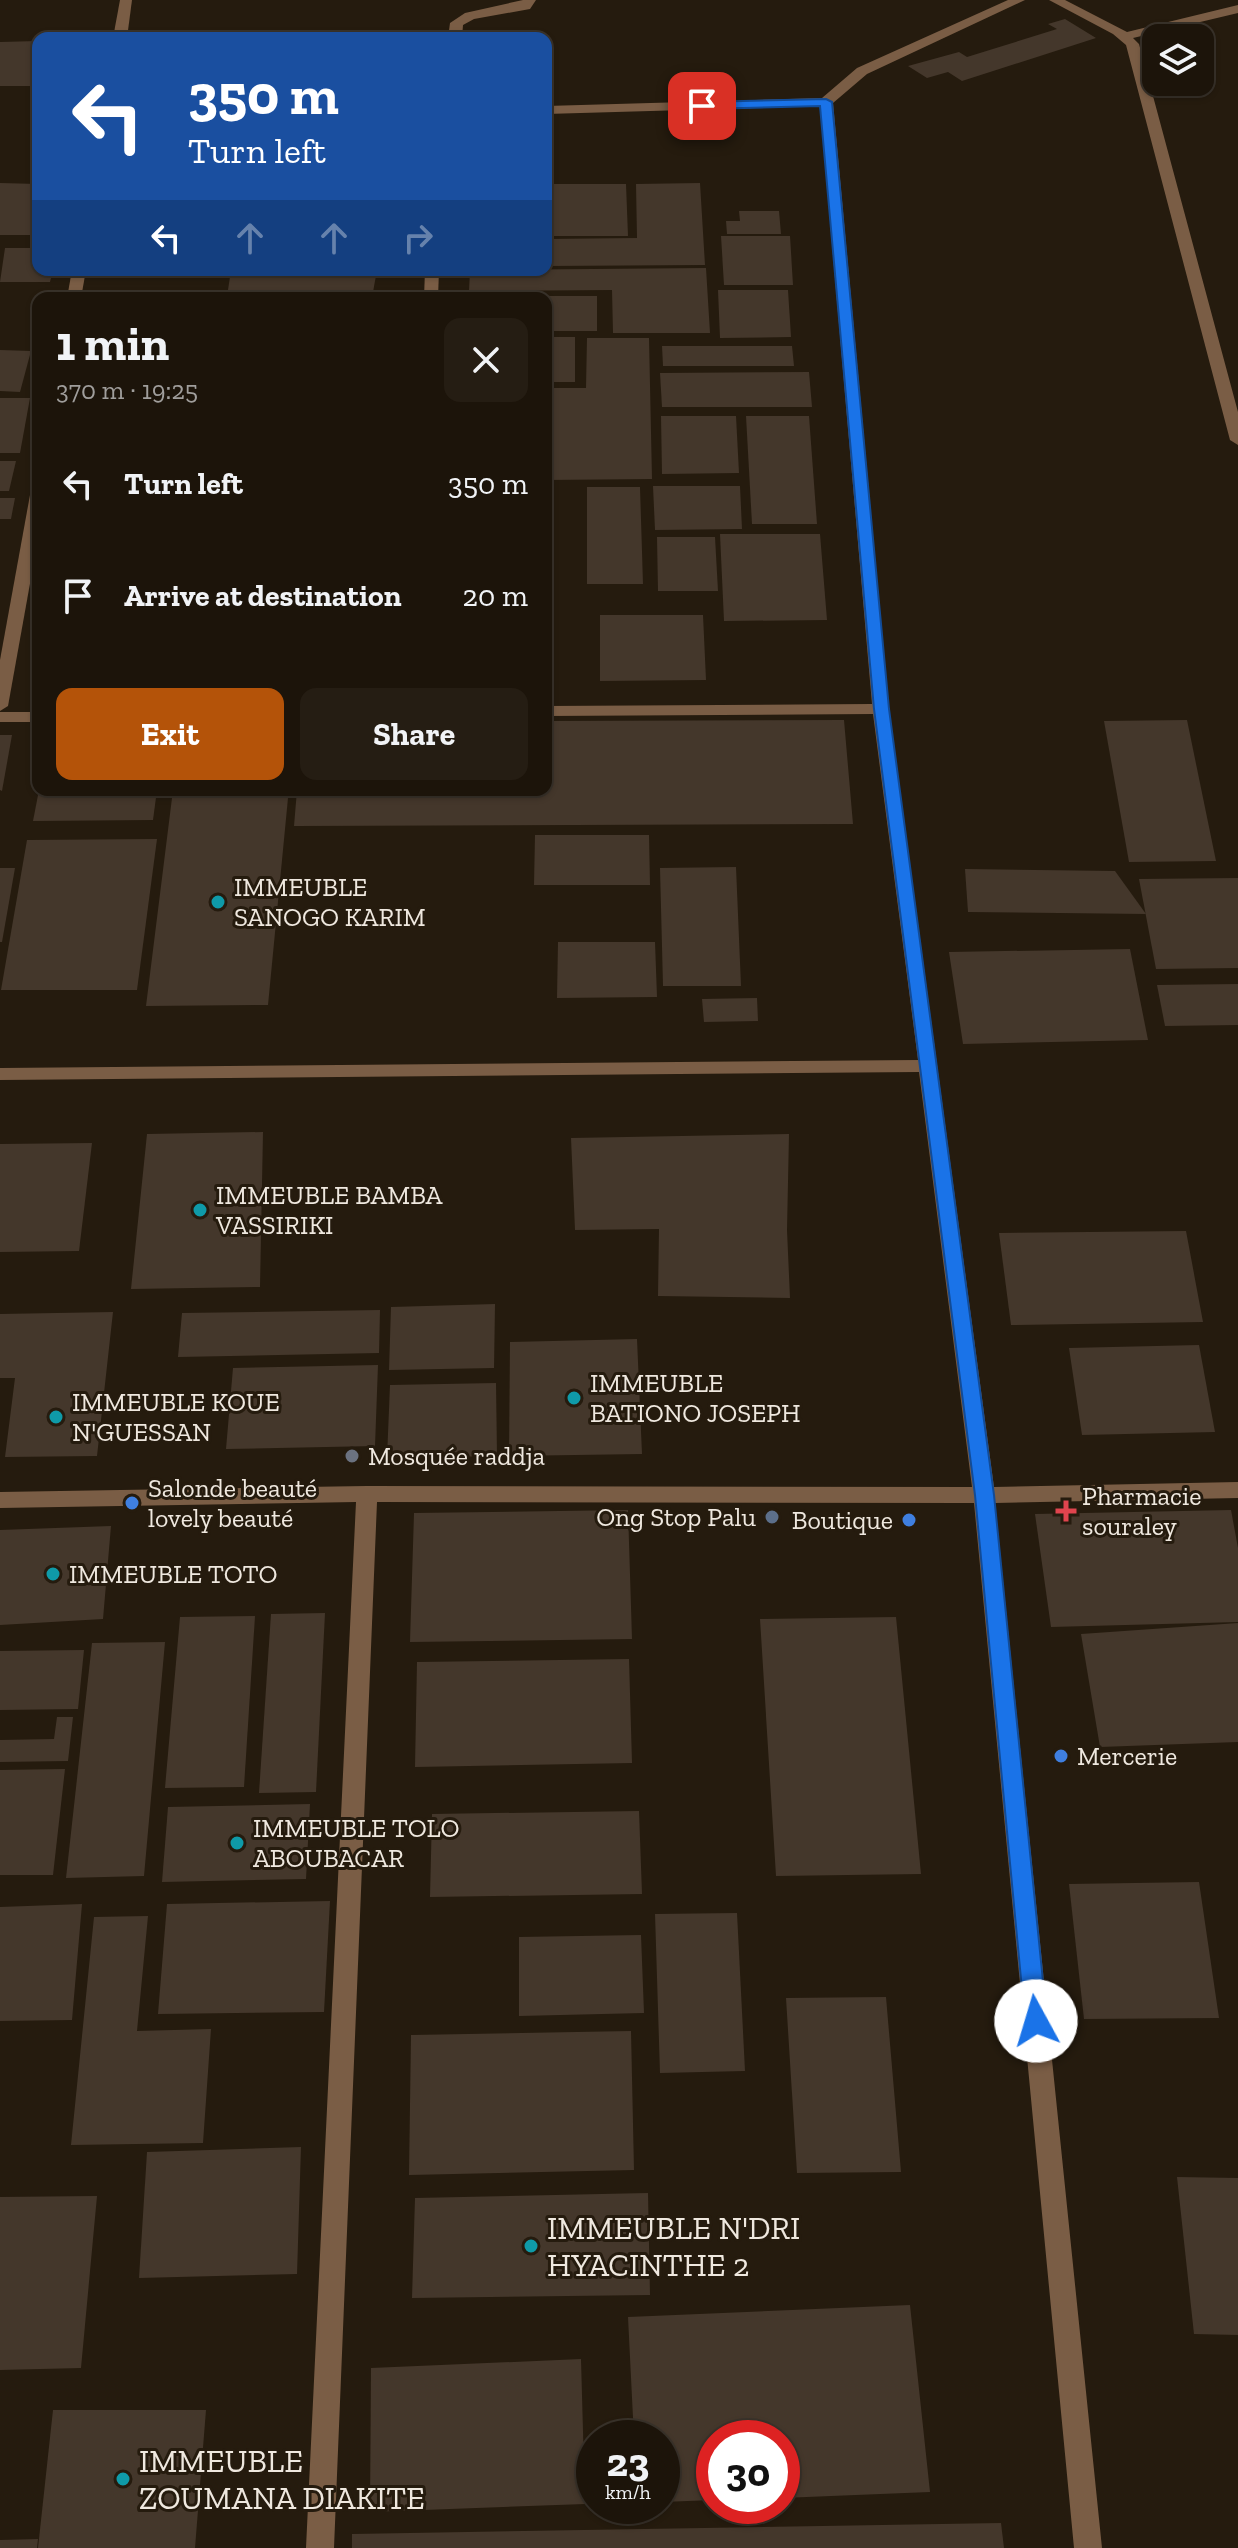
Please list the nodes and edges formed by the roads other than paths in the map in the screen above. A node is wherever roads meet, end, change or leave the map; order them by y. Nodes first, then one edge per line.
1 (126, 0) edge
2 (530, 0) edge
3 (1019, 0) edge
4 (1055, 0) edge
5 (1238, 9) edge
6 (121, 32) edge
7 (456, 32) edge
8 (1126, 36) junction
9 (826, 102) junction
10 (552, 110) edge
11 (1238, 440) edge
12 (32, 528) edge
13 (0, 706) edge
14 (881, 709) junction
15 (552, 711) edge
16 (0, 717) edge
17 (32, 717) edge
18 (928, 1066) junction
19 (0, 1074) edge
20 (1238, 1490) edge
21 (367, 1494) junction
22 (984, 1495) junction
23 (0, 1500) edge
24 (320, 2548) edge
25 (1088, 2548) edge

1 - 6 street
2 - 7 street
3 - 9 street
4 - 8 street
5 - 8 street
8 - 11 street
9 - 10 street
9 - 14 street
12 - 13 street
14 - 15 street
14 - 18 street
16 - 17 street
18 - 19 street
18 - 22 street
20 - 22 street
21 - 22 street
21 - 23 street
21 - 24 street
22 - 25 street

